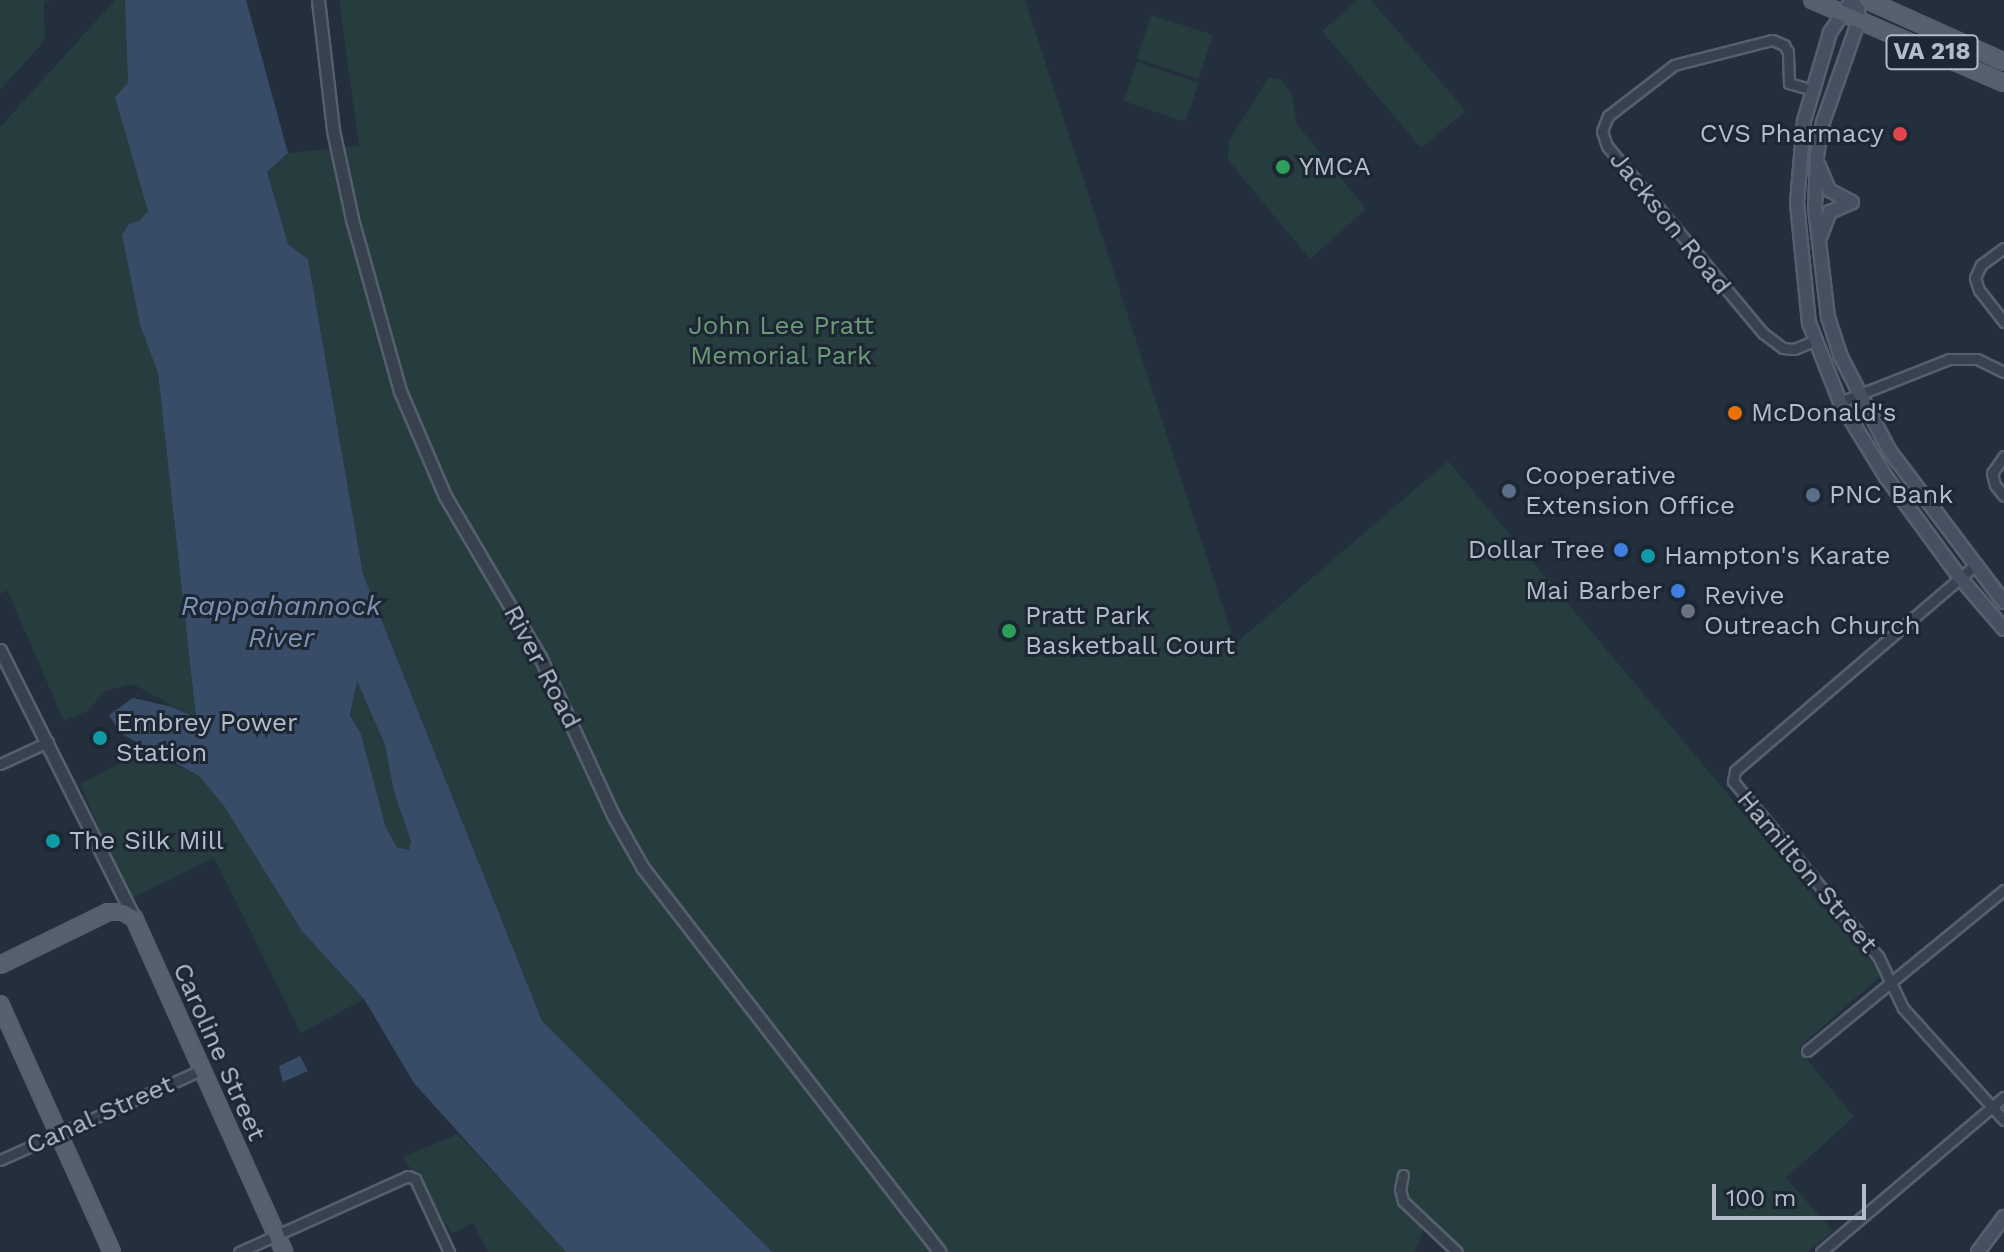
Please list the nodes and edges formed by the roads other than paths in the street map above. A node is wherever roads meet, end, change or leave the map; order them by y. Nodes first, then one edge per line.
1 (318, 0) edge
2 (1812, 0) edge
3 (1855, 0) edge
4 (1867, 0) edge
5 (1841, 12) junction
6 (1859, 20) junction
7 (2004, 62) edge
8 (2004, 83) edge
9 (1813, 90) junction
10 (1817, 156) junction
11 (1818, 244) junction
12 (2004, 248) edge
13 (2004, 322) edge
14 (1814, 341) junction
15 (2004, 372) edge
16 (1858, 394) junction
17 (1840, 402) junction
18 (2004, 456) edge
19 (2004, 496) edge
20 (1974, 566) junction
21 (1961, 579) junction
22 (2004, 602) edge
23 (2004, 629) edge
24 (0, 650) edge
25 (48, 742) junction
26 (0, 764) edge
27 (110, 873) junction
28 (2004, 890) edge
29 (108, 912) junction
30 (134, 918) junction
31 (0, 962) edge
32 (1891, 983) junction
33 (0, 1004) edge
34 (1807, 1051) dead end
35 (201, 1070) junction
36 (2004, 1097) edge
37 (1992, 1107) junction
38 (2004, 1120) edge
39 (59, 1133) junction
40 (0, 1160) edge
41 (1403, 1175) dead end
42 (2004, 1217) edge
43 (276, 1235) junction
44 (112, 1252) edge
45 (239, 1252) edge
46 (284, 1252) edge
47 (449, 1252) edge
48 (940, 1252) edge
49 (1457, 1252) edge
50 (1821, 1252) edge
51 (1978, 1252) edge

1 - 48 street, River Road
2 - 5 main road, VA 218
3 - 5 main road
3 - 6 main road
4 - 7 main road, VA 218
5 - 6 main road, VA 218
5 - 9 main road
6 - 8 main road, VA 218
6 - 10 main road
9 - 14 main road
9 - 14 street, Jackson Road
10 - 11 main road
10 - 11 main road
11 - 16 main road
12 - 13 street
14 - 17 main road
15 - 16 street
16 - 17 street
16 - 20 main road
17 - 21 main road
18 - 19 street
20 - 21 street
20 - 22 main road
21 - 23 main road
21 - 32 street, Hamilton Street
24 - 25 street, Caroline Street
25 - 26 street
25 - 27 street, Caroline Street
27 - 29 street, Caroline Street
27 - 30 street, Caroline Street
28 - 32 street
29 - 30 main road
29 - 31 main road
30 - 35 main road, Caroline Street
32 - 34 street
32 - 37 street, Hamilton Street
33 - 39 main road
35 - 39 street, Canal Street
35 - 43 main road, Caroline Street
36 - 37 street
37 - 38 street, Hamilton Street
37 - 50 street
39 - 40 street, Canal Street
39 - 44 main road
41 - 49 street
42 - 51 main road
43 - 45 street
43 - 46 main road, Caroline Street
43 - 47 street

